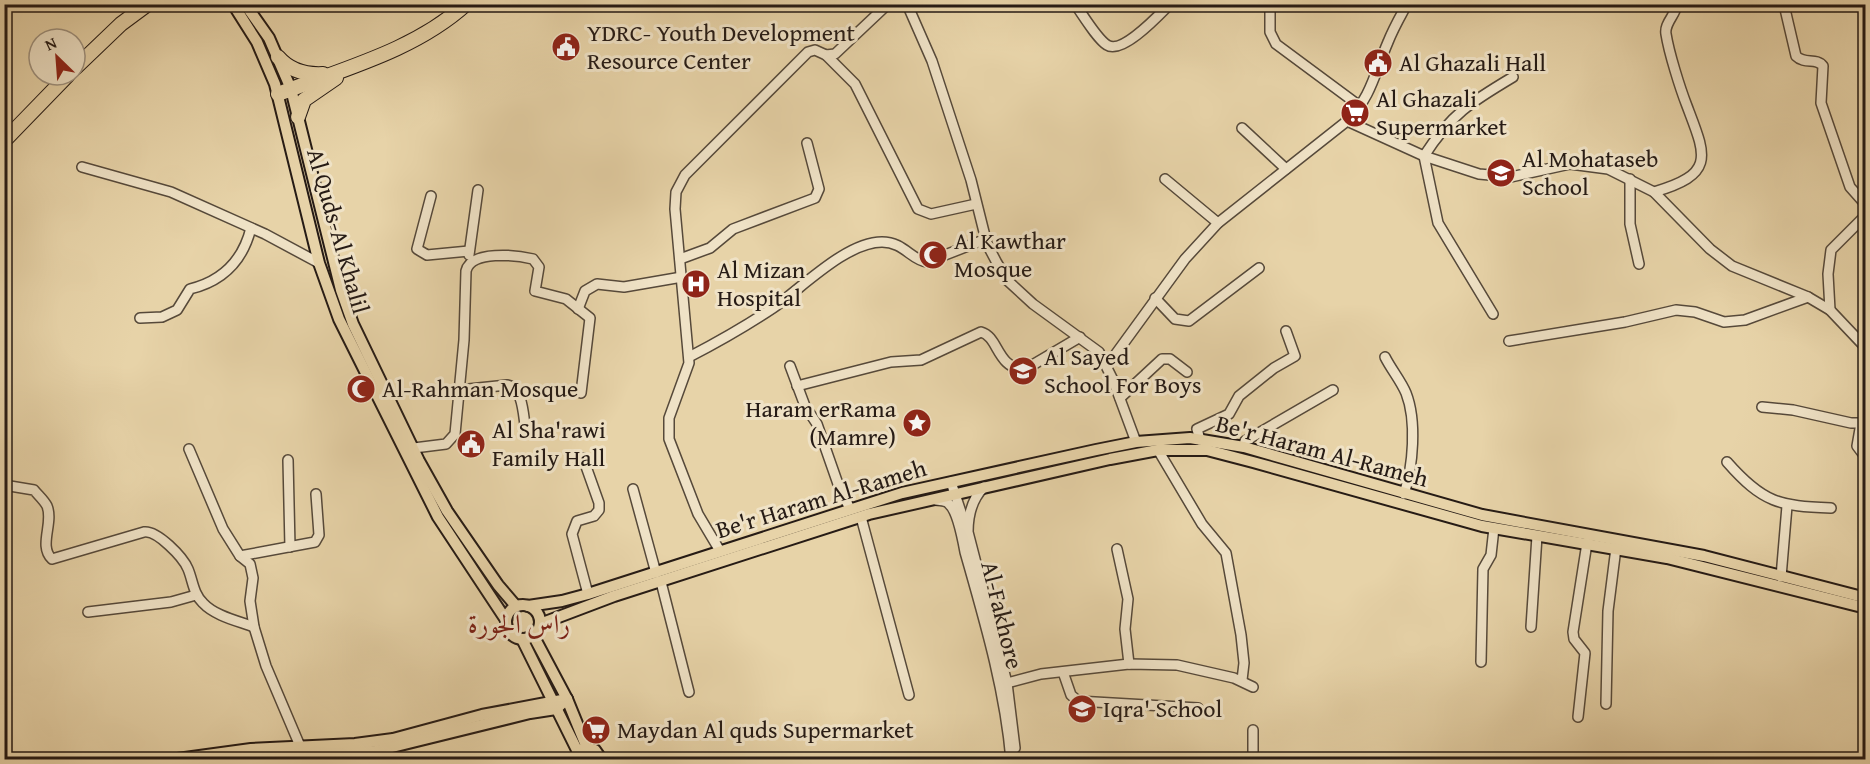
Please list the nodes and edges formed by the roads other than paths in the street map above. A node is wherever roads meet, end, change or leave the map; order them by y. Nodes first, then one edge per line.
1 (148, 4) edge
2 (233, 4) edge
3 (245, 4) edge
4 (465, 4) edge
5 (888, 4) edge
6 (907, 4) edge
7 (1075, 4) edge
8 (1170, 4) edge
9 (1270, 4) edge
10 (1407, 4) edge
11 (1677, 4) edge
12 (1785, 9) dead end
13 (826, 55) junction
14 (87, 57) edge
15 (278, 57) junction
16 (346, 68) junction
17 (1513, 77) dead end
18 (56, 87) edge
19 (284, 92) junction
20 (1361, 107) junction
21 (298, 117) junction
22 (1347, 121) junction
23 (1242, 128) dead end
24 (4, 141) edge
25 (807, 143) dead end
26 (1424, 156) junction
27 (82, 167) dead end
28 (1286, 169) junction
29 (1165, 179) dead end
30 (1630, 179) junction
31 (478, 190) dead end
32 (1654, 192) junction
33 (430, 196) dead end
34 (976, 204) junction
35 (1866, 205) edge
36 (1866, 215) edge
37 (1218, 223) junction
38 (251, 228) junction
39 (986, 239) junction
40 (469, 251) junction
41 (680, 259) junction
42 (319, 263) junction
43 (469, 263) junction
44 (1639, 264) dead end
45 (1259, 268) dead end
46 (682, 278) junction
47 (1808, 297) junction
48 (1155, 298) junction
49 (578, 309) junction
50 (1830, 310) junction
51 (1493, 314) dead end
52 (140, 318) dead end
53 (1286, 331) dead end
54 (1080, 337) junction
55 (1509, 341) dead end
56 (1866, 348) edge
57 (689, 357) junction
58 (1384, 357) dead end
59 (789, 366) dead end
60 (1107, 366) junction
61 (1187, 372) dead end
62 (797, 386) junction
63 (459, 390) junction
64 (1333, 390) dead end
65 (581, 393) dead end
66 (1120, 398) junction
67 (1762, 407) dead end
68 (1863, 423) edge
69 (526, 431) dead end
70 (1200, 440) junction
71 (1136, 442) junction
72 (1244, 447) junction
73 (414, 448) junction
74 (189, 449) dead end
75 (1158, 450) junction
76 (583, 458) dead end
77 (1866, 458) edge
78 (288, 460) dead end
79 (1727, 462) dead end
80 (4, 485) edge
81 (985, 486) junction
82 (952, 487) junction
83 (633, 489) dead end
84 (316, 494) dead end
85 (1404, 494) junction
86 (928, 499) junction
87 (949, 503) junction
88 (1787, 506) junction
89 (1831, 508) dead end
90 (850, 509) junction
91 (861, 517) junction
92 (1494, 528) junction
93 (968, 532) junction
94 (1537, 536) junction
95 (1587, 543) junction
96 (290, 547) junction
97 (1616, 548) junction
98 (1117, 549) dead end
99 (720, 551) junction
100 (240, 556) junction
101 (1781, 577) junction
102 (658, 578) junction
103 (588, 594) junction
104 (196, 595) junction
105 (1866, 598) edge
106 (522, 606) junction
107 (1866, 608) edge
108 (88, 612) dead end
109 (506, 620) junction
110 (540, 624) junction
111 (254, 627) junction
112 (1531, 627) dead end
113 (533, 635) junction
114 (522, 639) junction
115 (1481, 662) dead end
116 (1129, 664) junction
117 (1063, 672) junction
118 (1242, 681) junction
119 (1007, 683) junction
120 (1253, 687) dead end
121 (689, 692) dead end
122 (909, 695) dead end
123 (567, 699) junction
124 (553, 704) junction
125 (1606, 704) dead end
126 (1198, 708) dead end
127 (1578, 717) dead end
128 (1253, 730) dead end
129 (309, 751) edge
130 (580, 753) edge
131 (600, 756) edge
132 (170, 759) edge
133 (232, 759) edge
134 (609, 759) edge
135 (1011, 759) edge
136 (1017, 759) edge
137 (1252, 759) edge

1 - 14 highway
2 - 19 main road, Al Quds-Al Khalil
3 - 15 main road, Al Quds-Al Khalil
4 - 16 highway
5 - 13 street
6 - 34 street
7 - 8 street
9 - 20 street
10 - 20 street
11 - 32 street
12 - 35 street
13 - 34 street
13 - 41 street
15 - 16 highway
15 - 19 main road, Al Quds-Al Khalil
16 - 19 highway
16 - 21 highway
17 - 26 street
18 - 24 highway
19 - 21 main road, Al Quds-Al Khalil
19 - 42 main road, Al Quds-Al Khalil
20 - 22 street
21 - 73 main road, Al Quds-Al Khalil
22 - 26 street
22 - 28 street
23 - 28 street
25 - 41 street
26 - 30 street
26 - 51 street
27 - 38 street
28 - 37 street
29 - 37 street
30 - 32 street
30 - 44 street
31 - 40 street
32 - 47 street
33 - 40 street
34 - 39 street
36 - 50 street
37 - 48 street
38 - 42 street
38 - 52 street
39 - 54 street
39 - 57 street
40 - 43 street
41 - 46 street
42 - 109 main road, Al Quds-Al Khalil
43 - 49 street
43 - 63 street
45 - 48 street
46 - 49 street
46 - 57 street
47 - 50 street
47 - 55 street
48 - 60 street
49 - 65 street
50 - 56 street
53 - 70 street
54 - 60 street
54 - 62 street
57 - 99 street
58 - 85 street
59 - 62 street
60 - 66 street
61 - 66 street
62 - 90 street
63 - 69 street
63 - 73 street
64 - 72 street
66 - 71 street
67 - 68 street
68 - 77 street
70 - 71 main road, Be'r Haram Al-Rameh
70 - 72 main road, Be'r Haram Al-Rameh
71 - 82 main road, Be'r Haram Al-Rameh
72 - 85 main road, Be'r Haram Al-Rameh
73 - 106 main road, Al Quds-Al Khalil
74 - 100 street
75 - 81 main road, Be'r Haram Al-Rameh
75 - 92 main road, Be'r Haram Al-Rameh
75 - 118 street
76 - 103 street
78 - 96 street
79 - 88 street
80 - 104 street
81 - 82 main road, Be'r Haram Al-Rameh
81 - 93 street, Al-Fakhore
82 - 86 main road, Be'r Haram Al-Rameh
82 - 87 street
82 - 90 main road, Be'r Haram Al-Rameh
82 - 93 street
83 - 102 street
84 - 96 street
85 - 101 main road, Be'r Haram Al-Rameh
86 - 87 street
86 - 91 main road, Be'r Haram Al-Rameh
87 - 135 street, Al-Fakhore
88 - 89 street
88 - 101 street
90 - 99 main road, Be'r Haram Al-Rameh
91 - 102 main road, Be'r Haram Al-Rameh
91 - 122 street
92 - 94 main road, Be'r Haram Al-Rameh
92 - 115 street
93 - 119 street, Al-Fakhore
94 - 95 main road, Be'r Haram Al-Rameh
94 - 112 street
95 - 97 main road, Be'r Haram Al-Rameh
95 - 127 street
96 - 100 street
97 - 107 main road, Be'r Haram Al-Rameh
97 - 125 street
98 - 116 street
99 - 102 main road, Be'r Haram Al-Rameh
100 - 111 street
101 - 105 main road, Be'r Haram Al-Rameh
102 - 103 main road, Be'r Haram Al-Rameh
102 - 110 main road, Be'r Haram Al-Rameh
102 - 121 street
103 - 106 main road, Be'r Haram Al-Rameh
104 - 108 street
104 - 111 street
106 - 109 main road
106 - 110 main road
109 - 114 main road
110 - 113 main road
111 - 129 street
113 - 114 main road
113 - 123 main road
114 - 124 main road
116 - 117 street
116 - 118 street
117 - 119 street
117 - 126 street
118 - 120 street
119 - 136 street, Al-Fakhore
123 - 124 main road
123 - 130 main road
124 - 129 main road
124 - 130 main road
128 - 137 street
129 - 132 main road
129 - 133 main road
130 - 131 main road
131 - 134 street

